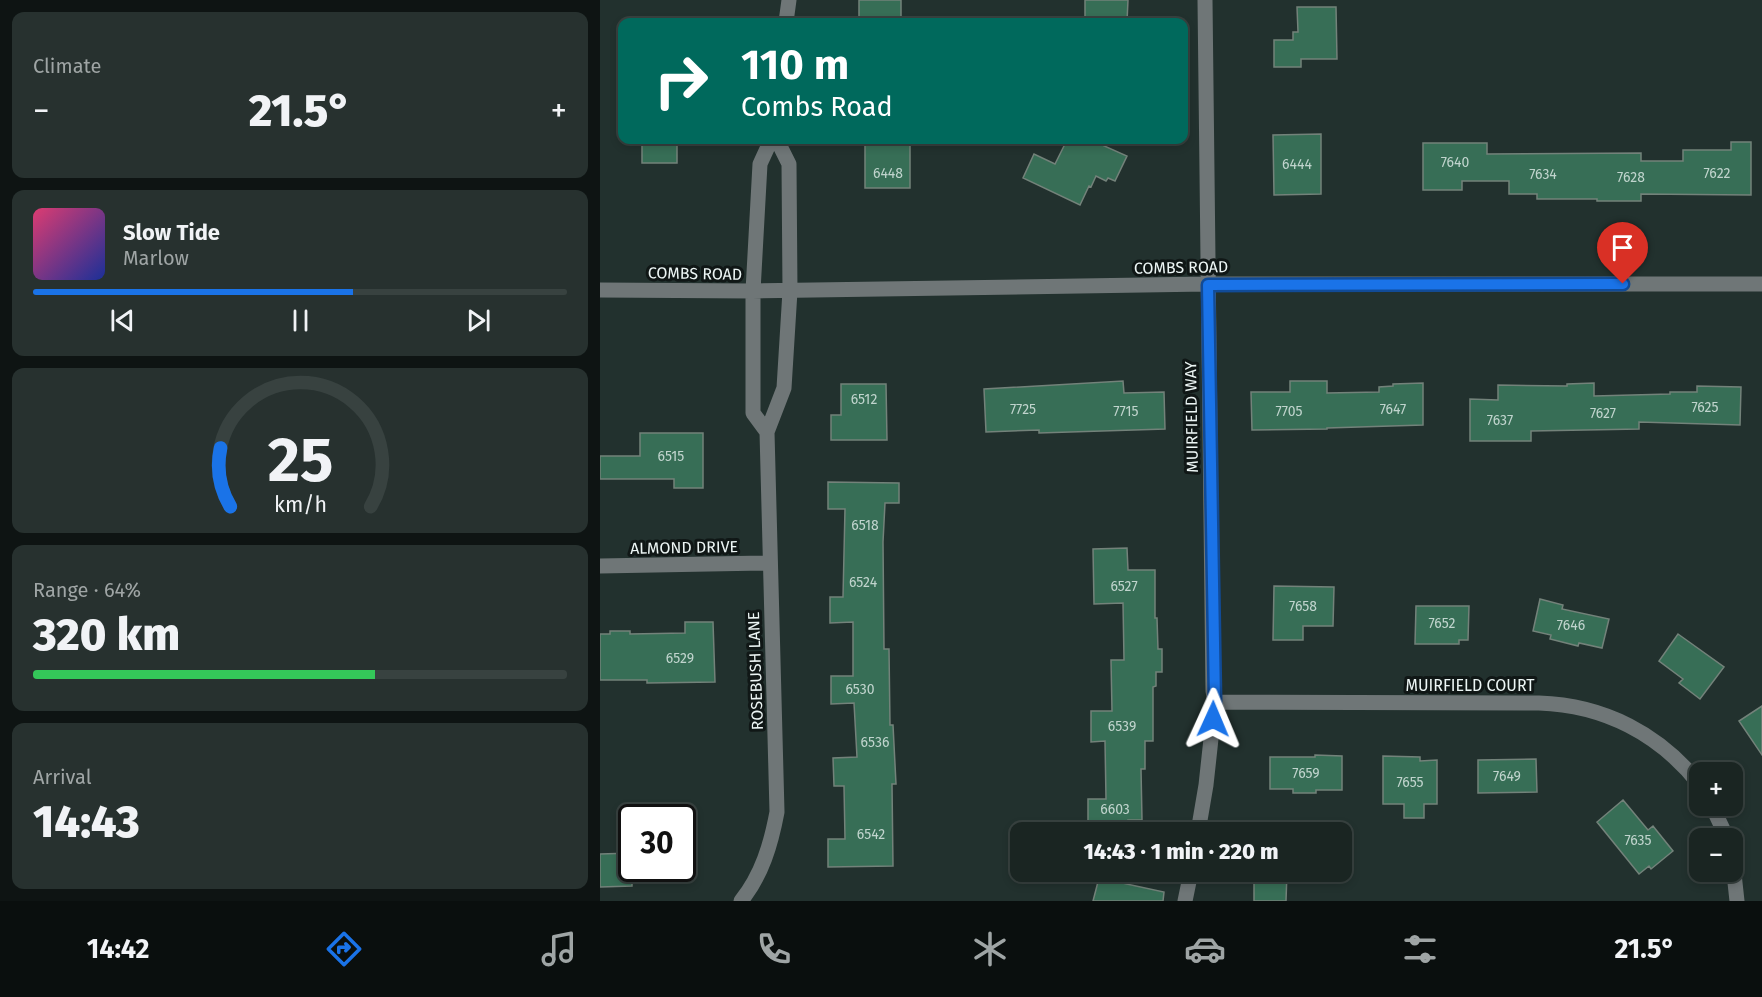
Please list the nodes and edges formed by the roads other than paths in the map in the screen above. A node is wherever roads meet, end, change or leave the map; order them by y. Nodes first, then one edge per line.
1 (789, 0) edge
2 (1205, 0) edge
3 (787, 18) edge
4 (769, 144) edge
5 (779, 144) edge
6 (1762, 284) edge
7 (1208, 285) junction
8 (600, 290) edge
9 (753, 291) junction
10 (790, 291) junction
11 (767, 432) junction
12 (770, 563) junction
13 (600, 566) edge
14 (1215, 702) junction
15 (1689, 771) edge
16 (1200, 822) edge
17 (1189, 882) edge
18 (1735, 882) edge
19 (741, 901) edge
20 (1185, 901) edge
21 (1737, 901) edge

1 - 3 street
2 - 7 street, MUIRFIELD WAY
4 - 9 street, ROSEBUSH LANE
5 - 10 street, ROSEBUSH LANE
6 - 7 street, COMBS ROAD
7 - 10 street, COMBS ROAD
7 - 14 street, MUIRFIELD WAY
8 - 9 street, COMBS ROAD
9 - 10 street, COMBS ROAD
9 - 11 street, ROSEBUSH LANE
10 - 11 street, ROSEBUSH LANE
11 - 12 street, ROSEBUSH LANE
12 - 13 street, ALMOND DRIVE
12 - 19 street, ROSEBUSH LANE
14 - 15 street, MUIRFIELD COURT
14 - 16 street, MUIRFIELD WAY
17 - 20 street
18 - 21 street

